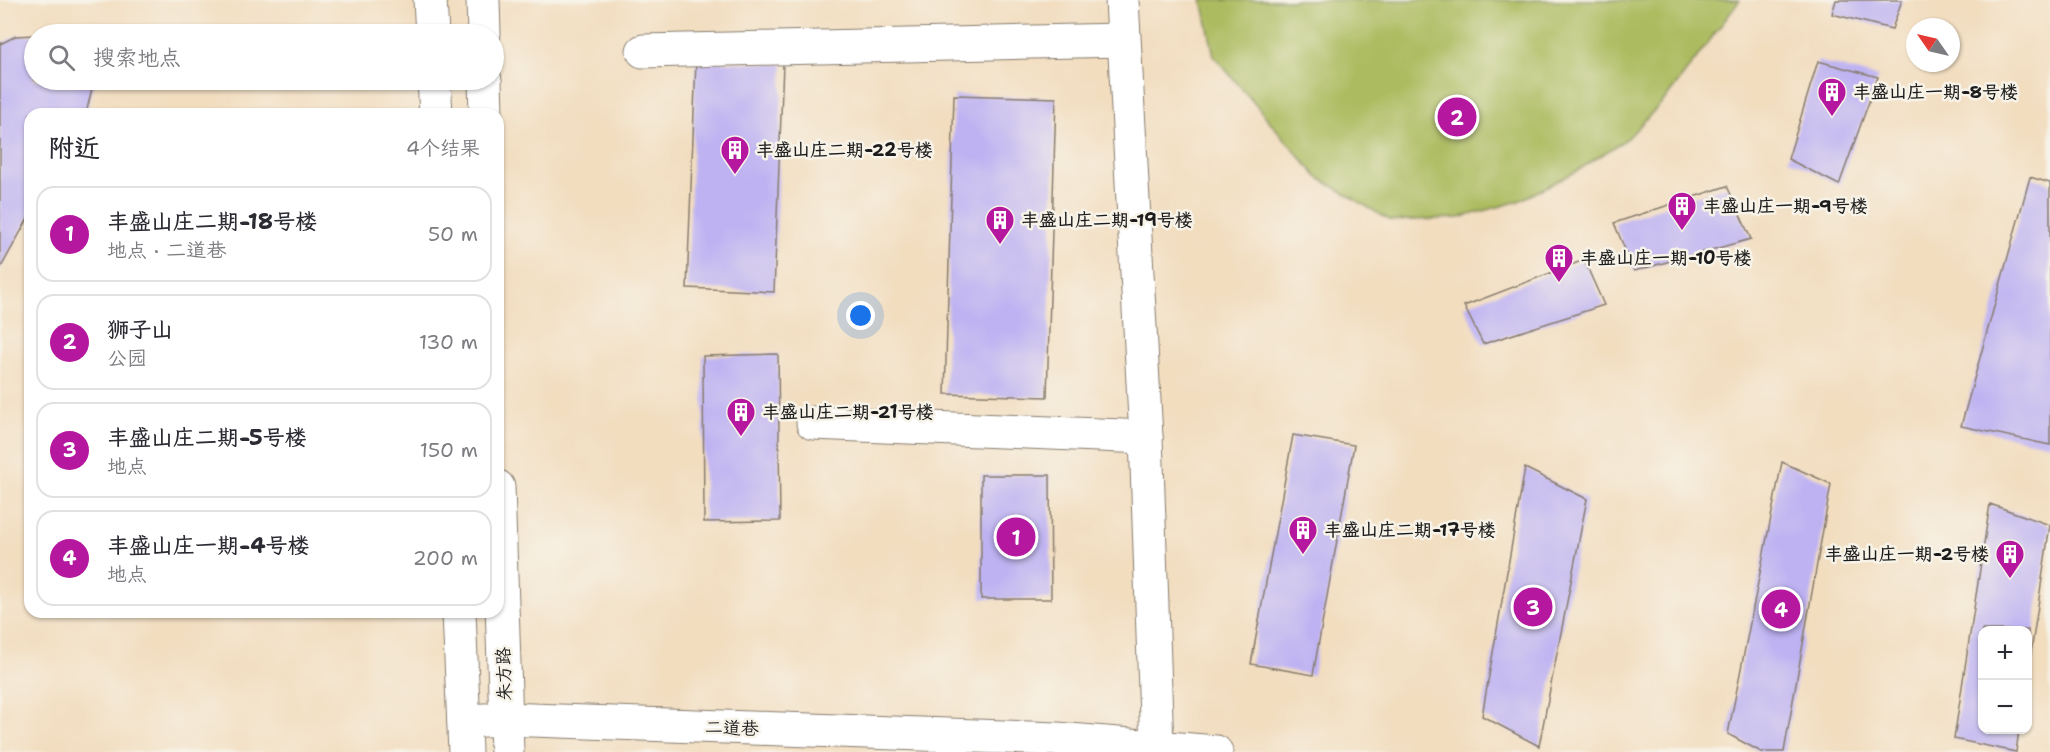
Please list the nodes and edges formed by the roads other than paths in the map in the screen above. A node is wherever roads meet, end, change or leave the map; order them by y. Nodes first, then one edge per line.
1 (430, 0) edge
2 (483, 0) edge
3 (1122, 0) edge
4 (431, 24) edge
5 (484, 24) edge
6 (1122, 40) junction
7 (643, 51) dead end
8 (434, 90) edge
9 (485, 90) edge
10 (435, 108) edge
11 (486, 108) edge
12 (813, 423) dead end
13 (1146, 437) junction
14 (459, 618) edge
15 (502, 618) edge
16 (505, 719) junction
17 (465, 736) edge
18 (1157, 747) junction
19 (507, 752) edge
20 (1216, 752) edge

1 - 4 street
2 - 5 street
3 - 6 street
6 - 7 street
6 - 13 street
8 - 10 street
9 - 11 street
12 - 13 street
13 - 18 street
14 - 17 street
15 - 16 street, 朱方路
16 - 17 street, 二道巷
16 - 18 street, 二道巷
16 - 19 street, 朱方路
18 - 20 street, 二道巷

